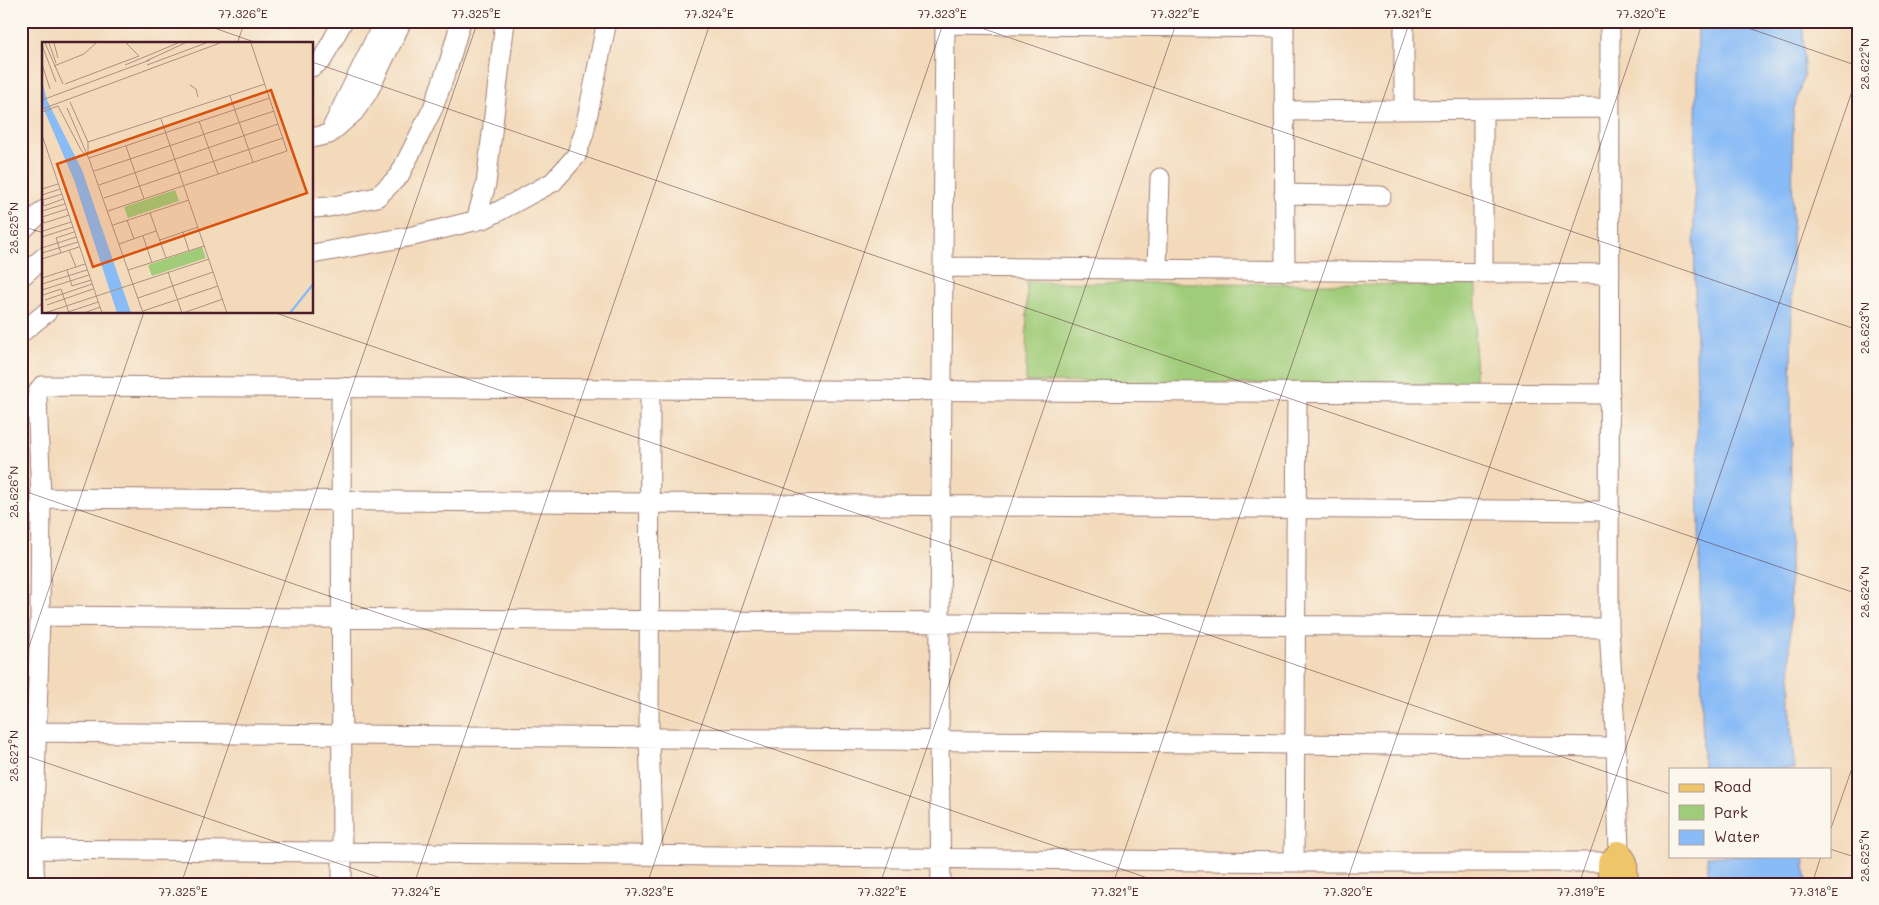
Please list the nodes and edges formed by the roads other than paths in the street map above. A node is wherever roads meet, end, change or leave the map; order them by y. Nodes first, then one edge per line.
1 (343, 21) edge
2 (384, 21) edge
3 (402, 21) edge
4 (461, 21) edge
5 (505, 21) edge
6 (607, 21) edge
7 (1404, 21) edge
8 (1610, 21) edge
9 (945, 23) edge
10 (1080, 24) edge
11 (1284, 25) edge
12 (314, 66) edge
13 (1610, 108) junction
14 (1483, 109) junction
15 (1404, 110) junction
16 (1284, 111) junction
17 (321, 136) edge
18 (1160, 178) dead end
19 (1284, 194) junction
20 (1382, 196) dead end
21 (314, 208) edge
22 (42, 212) edge
23 (476, 221) junction
24 (21, 231) edge
25 (314, 254) edge
26 (42, 259) edge
27 (943, 267) junction
28 (1157, 269) junction
29 (1285, 271) junction
30 (1483, 273) junction
31 (1610, 274) junction
32 (21, 277) edge
33 (45, 314) edge
34 (21, 333) edge
35 (341, 388) junction
36 (650, 389) junction
37 (942, 391) junction
38 (1297, 392) junction
39 (1610, 394) junction
40 (41, 498) junction
41 (341, 501) junction
42 (650, 503) junction
43 (941, 506) junction
44 (1296, 508) junction
45 (1610, 511) junction
46 (40, 616) junction
47 (341, 619) junction
48 (649, 621) junction
49 (940, 623) junction
50 (1295, 626) junction
51 (1609, 628) junction
52 (36, 732) junction
53 (342, 735) junction
54 (649, 738) junction
55 (939, 740) junction
56 (1295, 744) junction
57 (1616, 747) junction
58 (33, 849) junction
59 (342, 853) junction
60 (653, 856) junction
61 (940, 858) junction
62 (1294, 862) junction
63 (1618, 869) edge
64 (34, 884) edge
65 (342, 884) edge
66 (941, 884) edge

1 - 12 street
2 - 17 street
3 - 17 street
4 - 21 street
5 - 23 street
6 - 23 street
7 - 15 street
8 - 13 street
9 - 10 street
9 - 27 street
10 - 11 street
11 - 16 street
13 - 14 street
13 - 31 street
14 - 15 street
14 - 30 street
15 - 16 street
16 - 19 street
18 - 28 street
19 - 20 street
19 - 29 street
22 - 24 street
23 - 25 street
26 - 32 street
27 - 28 street
27 - 37 street
28 - 29 street
29 - 30 street
30 - 31 street
31 - 39 street
33 - 34 street
35 - 36 street
35 - 40 street
35 - 41 street
36 - 37 street
36 - 42 street
37 - 38 street
37 - 43 street
38 - 39 street
38 - 44 street
39 - 45 street
40 - 41 street
40 - 46 street
41 - 42 street
41 - 47 street
42 - 43 street
42 - 48 street
43 - 44 street
43 - 49 street
44 - 45 street
44 - 50 street
45 - 51 street
46 - 47 street
46 - 52 street
47 - 48 street
47 - 53 street
48 - 49 street
48 - 54 street
49 - 50 street
49 - 55 street
50 - 51 street
50 - 56 street
51 - 57 street
52 - 53 street
52 - 58 street
53 - 54 street
53 - 59 street
54 - 55 street
54 - 60 street
55 - 56 street
55 - 61 street
56 - 57 street
56 - 62 street
57 - 63 street
58 - 59 street
58 - 64 street
59 - 60 street
59 - 65 street
60 - 61 street
61 - 62 street
61 - 66 street
62 - 63 street

